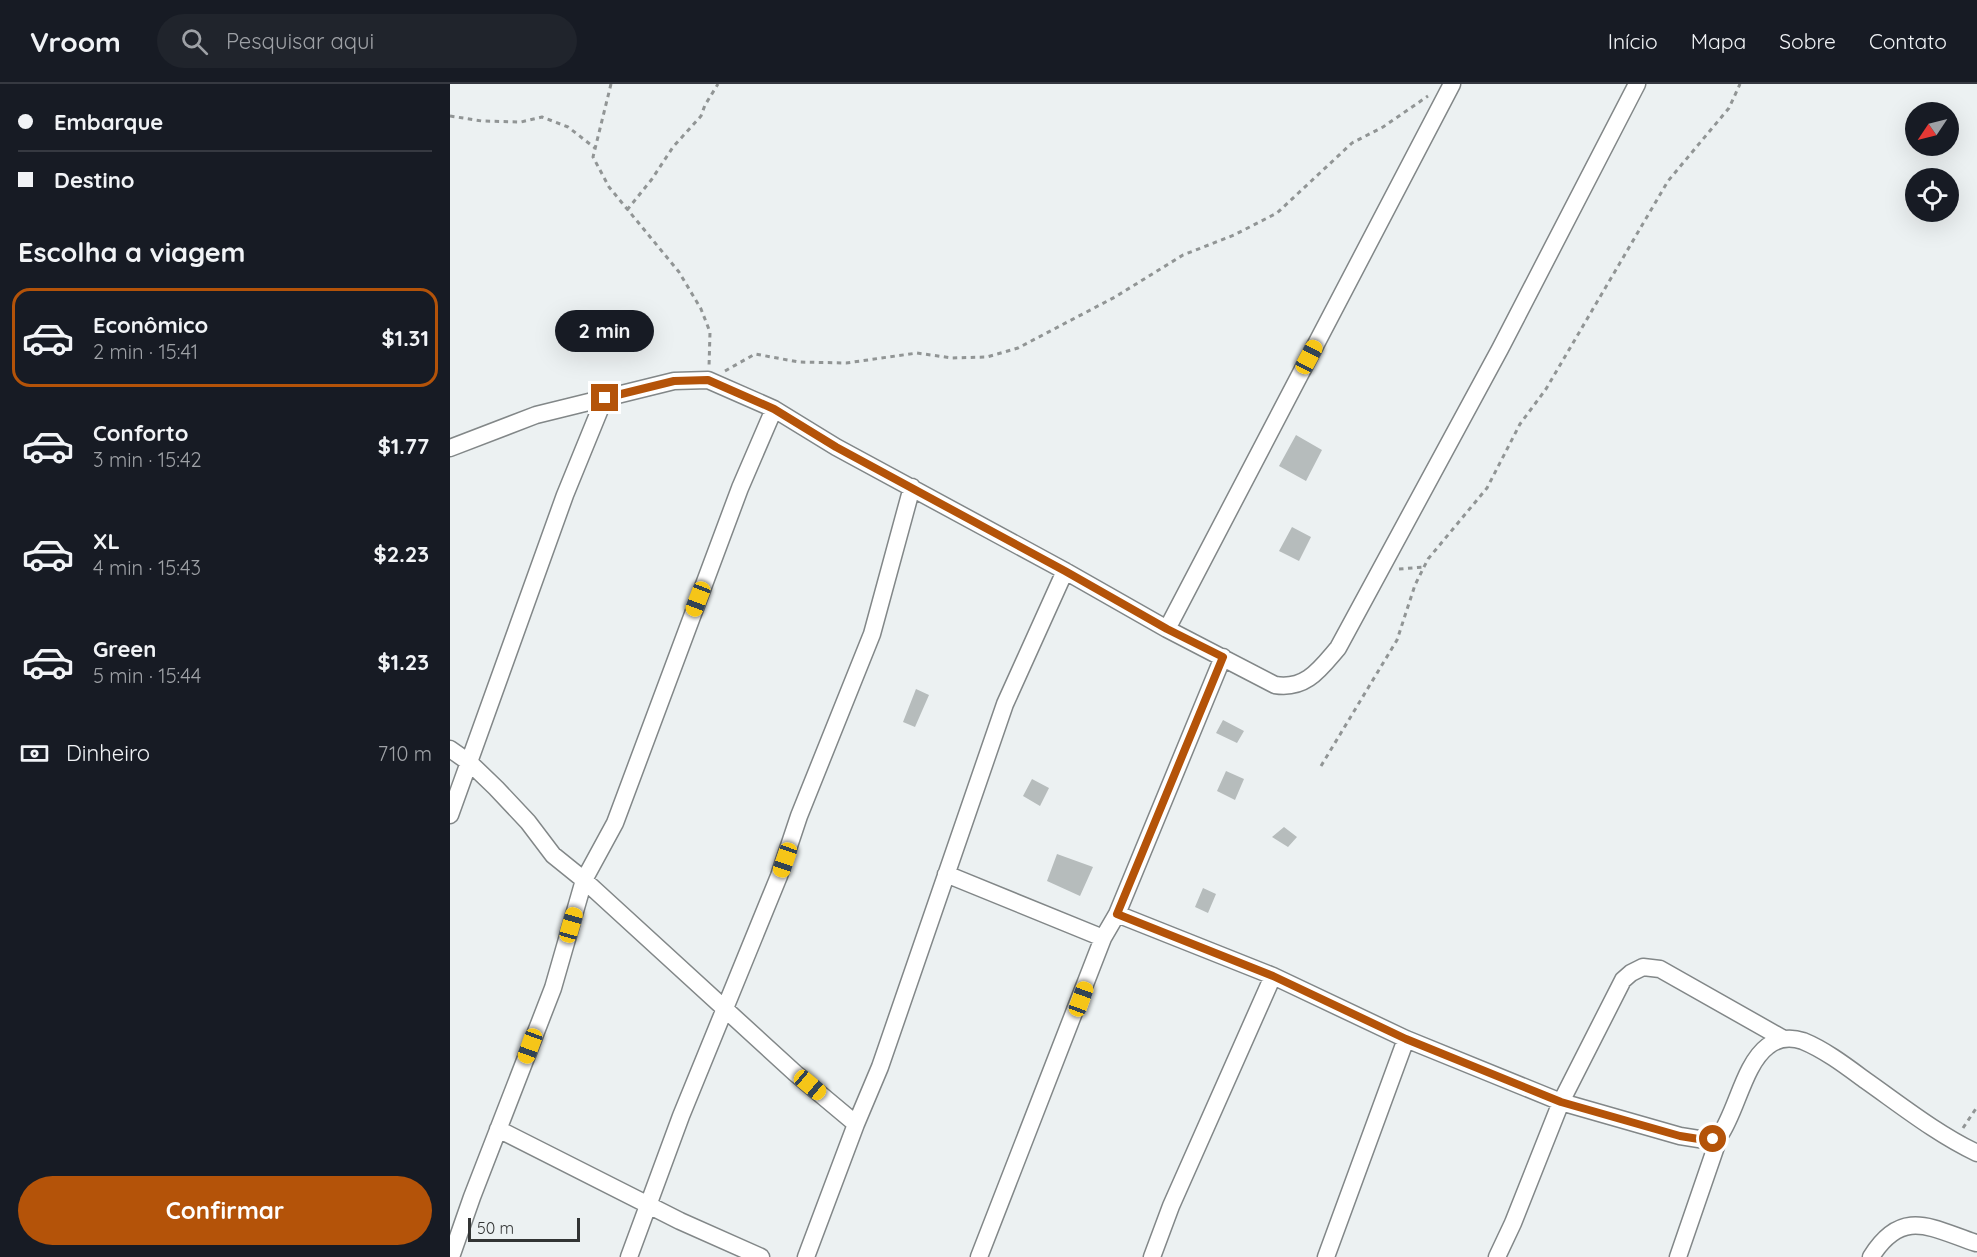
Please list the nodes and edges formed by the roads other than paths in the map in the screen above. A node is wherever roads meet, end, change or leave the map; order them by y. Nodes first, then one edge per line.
1 (1634, 85) edge
2 (1444, 88) edge
3 (605, 398) junction
4 (774, 409) junction
5 (450, 448) edge
6 (912, 487) junction
7 (1065, 571) junction
8 (1167, 629) junction
9 (1223, 657) junction
10 (450, 749) edge
11 (470, 763) junction
12 (450, 815) edge
13 (946, 874) junction
14 (584, 880) junction
15 (1117, 914) junction
16 (1103, 938) junction
17 (1273, 976) junction
18 (724, 1008) junction
19 (1782, 1038) junction
20 (1406, 1039) junction
21 (1561, 1102) junction
22 (856, 1124) junction
23 (498, 1129) junction
24 (1720, 1135) junction
25 (1977, 1153) edge
26 (650, 1205) junction
27 (1974, 1247) edge
28 (451, 1257) edge
29 (629, 1257) edge
30 (761, 1257) edge
31 (806, 1257) edge
32 (979, 1257) edge
33 (1152, 1257) edge
34 (1326, 1257) edge
35 (1497, 1257) edge
36 (1677, 1257) edge
37 (1871, 1257) edge

1 - 9 street
2 - 8 street
3 - 4 street
3 - 5 street
3 - 11 street
4 - 6 street
4 - 14 street
6 - 7 street
6 - 18 street
7 - 8 street
7 - 13 street
8 - 9 street
9 - 15 street
10 - 11 street
11 - 12 street
11 - 14 street
13 - 16 street
13 - 22 street
14 - 18 street
14 - 23 street
15 - 16 street
15 - 17 street
16 - 32 street
17 - 20 street
17 - 33 street
18 - 22 street
18 - 26 street
19 - 21 street
19 - 24 street
19 - 25 street
20 - 21 street
20 - 34 street
21 - 24 street
21 - 35 street
22 - 31 street
23 - 26 street
23 - 28 street
24 - 36 street
26 - 29 street
26 - 30 street
27 - 37 street

